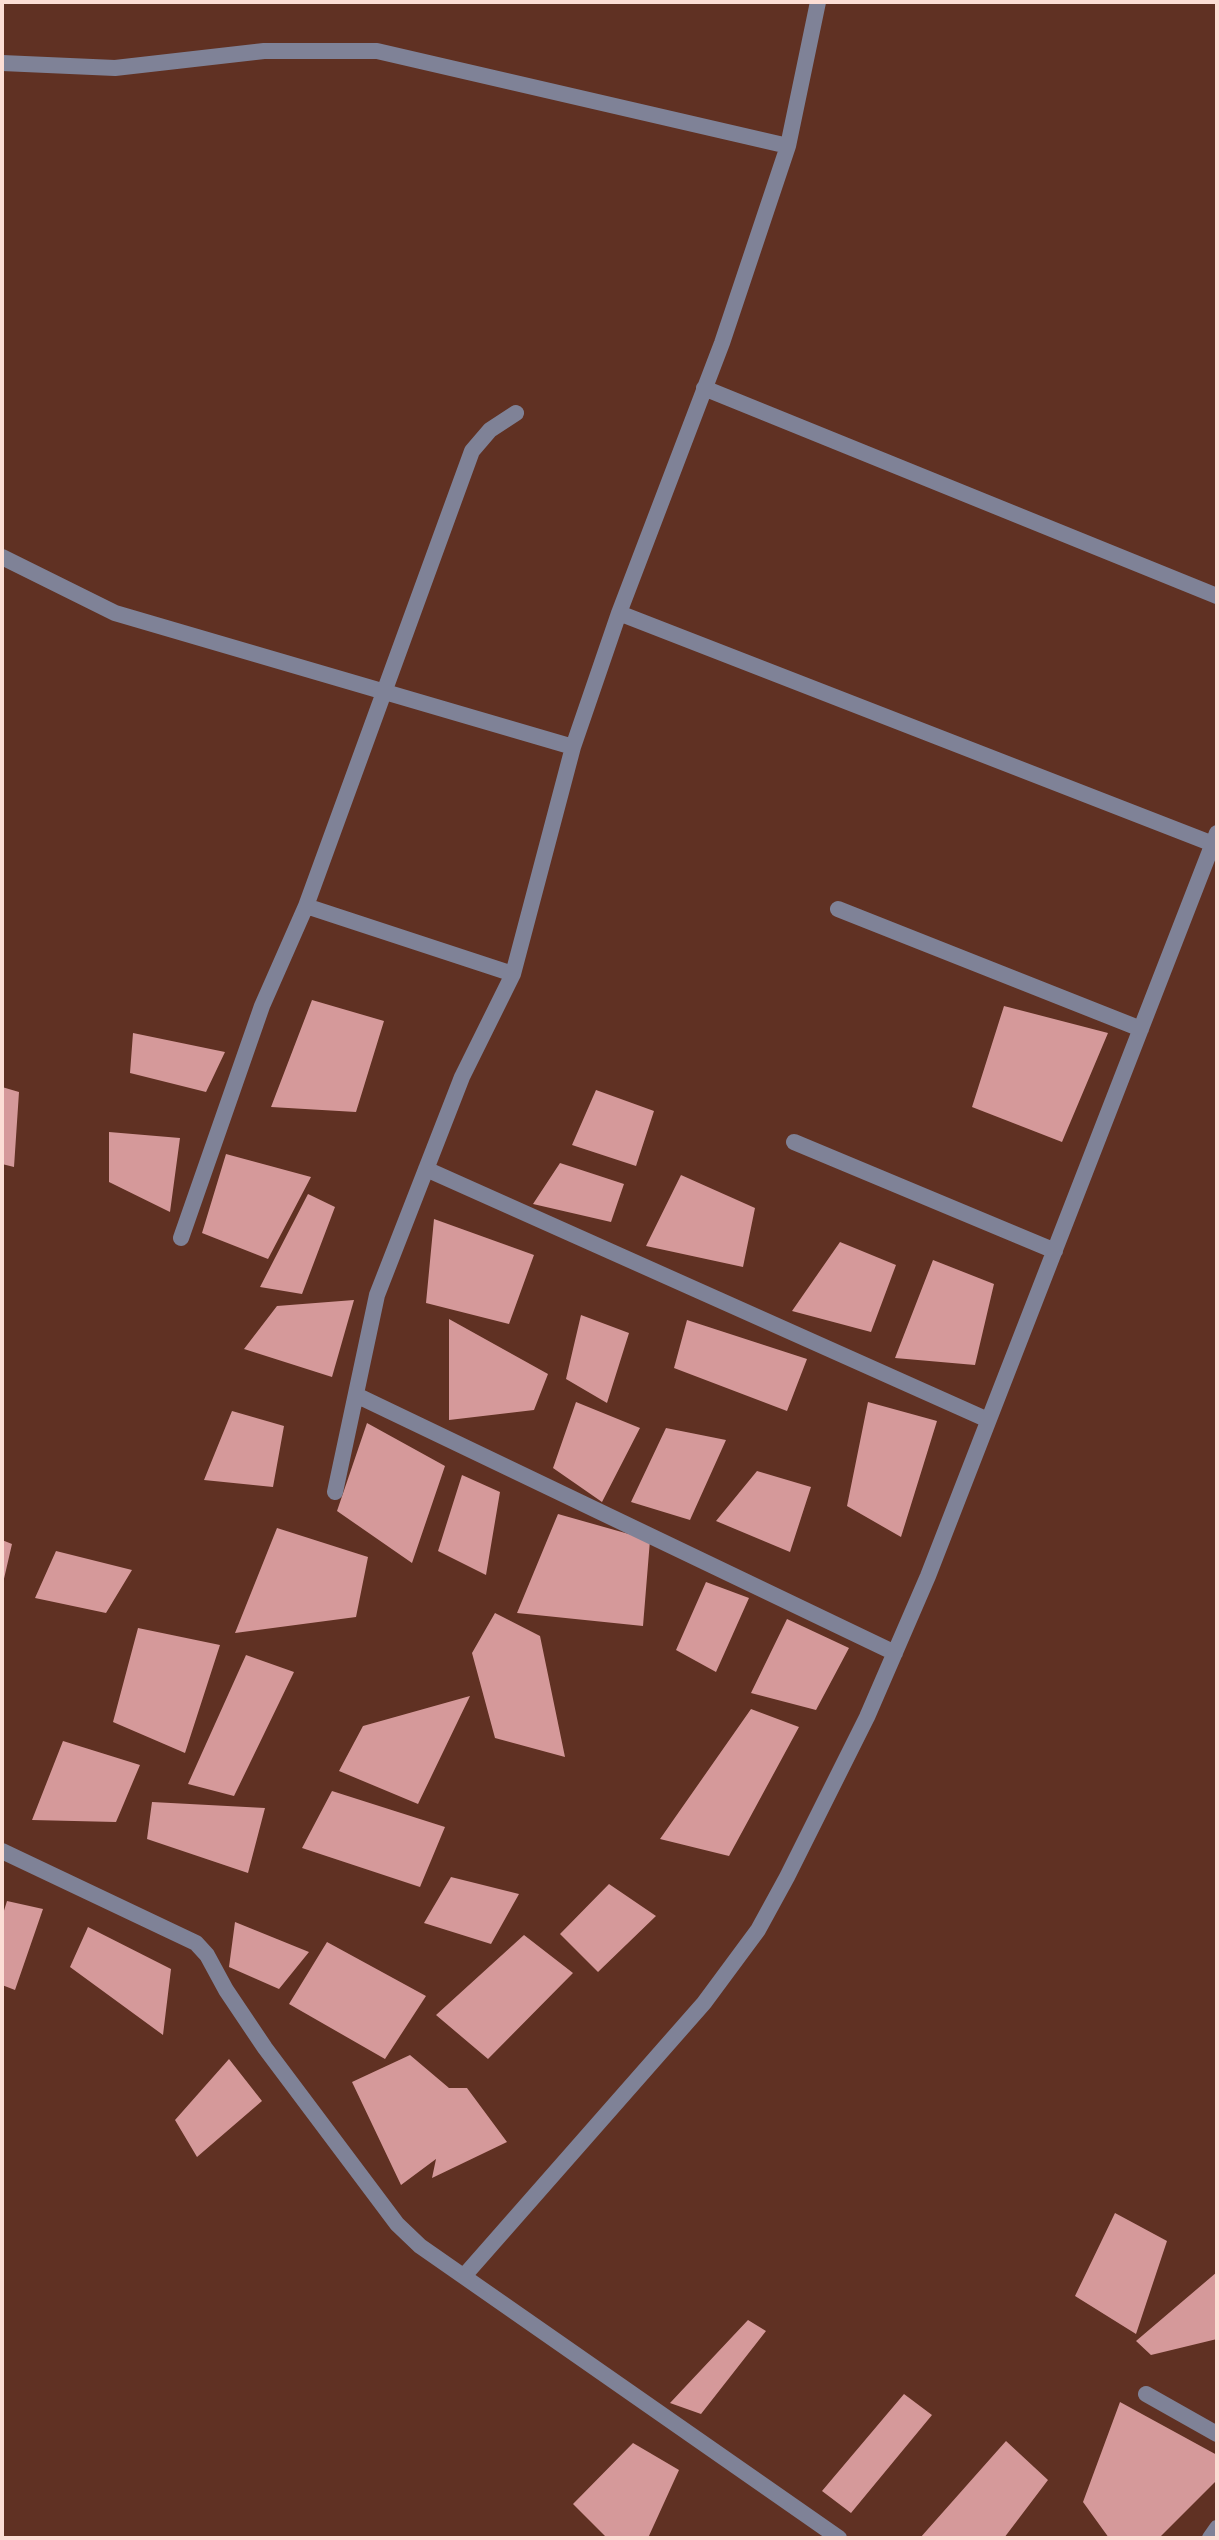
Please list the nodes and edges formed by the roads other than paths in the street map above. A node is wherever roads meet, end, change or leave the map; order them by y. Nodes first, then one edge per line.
1 (818, 2) edge
2 (2, 63) edge
3 (788, 146) junction
4 (704, 388) junction
5 (516, 413) dead end
6 (2, 557) edge
7 (1217, 596) edge
8 (619, 613) junction
9 (385, 693) junction
10 (573, 747) junction
11 (1215, 839) edge
12 (306, 906) junction
13 (838, 909) dead end
14 (513, 974) junction
15 (1141, 1029) junction
16 (794, 1142) dead end
17 (426, 1169) junction
18 (181, 1238) dead end
19 (1055, 1251) junction
20 (356, 1395) junction
21 (988, 1420) junction
22 (335, 1492) dead end
23 (895, 1653) junction
24 (2, 1851) edge
25 (464, 2276) junction
26 (1146, 2394) dead end
27 (1217, 2434) edge
28 (1217, 2528) edge
29 (839, 2538) edge
30 (1210, 2538) edge

1 - 3 street
2 - 3 street
3 - 4 street
4 - 7 street
4 - 8 street
5 - 9 street
6 - 9 street
8 - 10 street
8 - 11 street
9 - 10 street
9 - 12 street
10 - 14 street
11 - 15 street
12 - 14 street
12 - 18 street
13 - 15 street
14 - 17 street
15 - 19 street
16 - 19 street
17 - 20 street
17 - 21 street
19 - 21 street
20 - 22 street
20 - 23 street
21 - 23 street
23 - 25 street
24 - 25 street
25 - 29 street
26 - 27 street
28 - 30 street

